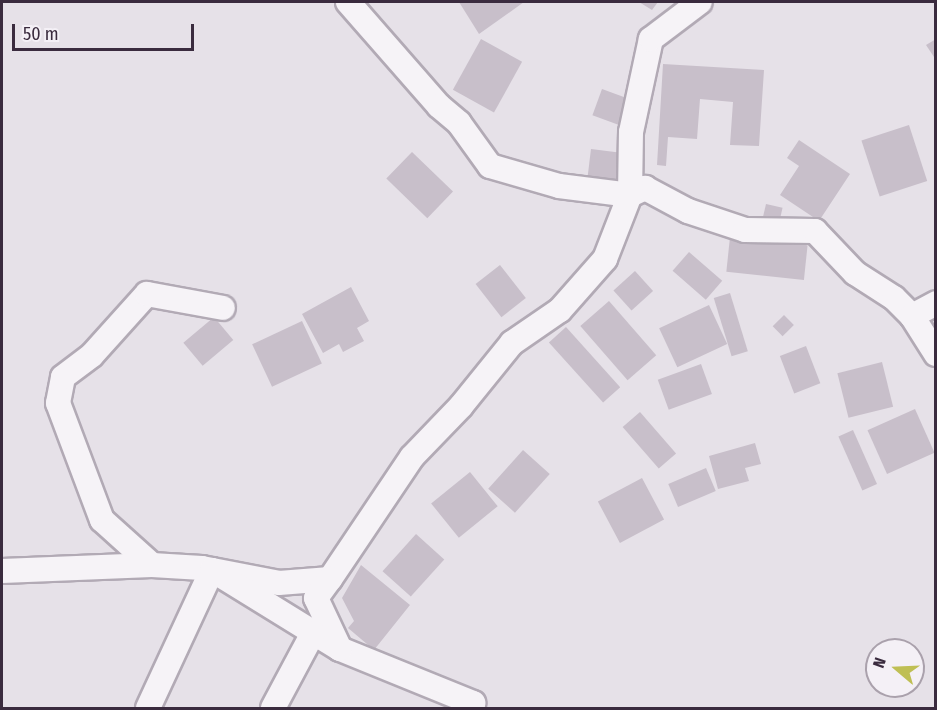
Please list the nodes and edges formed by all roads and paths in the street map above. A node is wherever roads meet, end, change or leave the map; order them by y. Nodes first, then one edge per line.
1 (348, 2) edge
2 (700, 2) edge
3 (630, 195) junction
4 (936, 303) edge
5 (224, 308) dead end
6 (912, 316) junction
7 (936, 354) edge
8 (152, 565) junction
9 (212, 570) junction
10 (2, 571) edge
11 (330, 579) junction
12 (313, 633) junction
13 (340, 649) junction
14 (148, 708) edge
15 (273, 708) edge
16 (470, 708) edge

1 - 3 street
2 - 3 street
3 - 6 street
3 - 11 street
4 - 6 street
5 - 8 street
6 - 7 street
8 - 9 street
8 - 10 street
9 - 11 street
9 - 12 street
9 - 14 street
11 - 13 street
12 - 13 street
12 - 15 street
13 - 16 street

